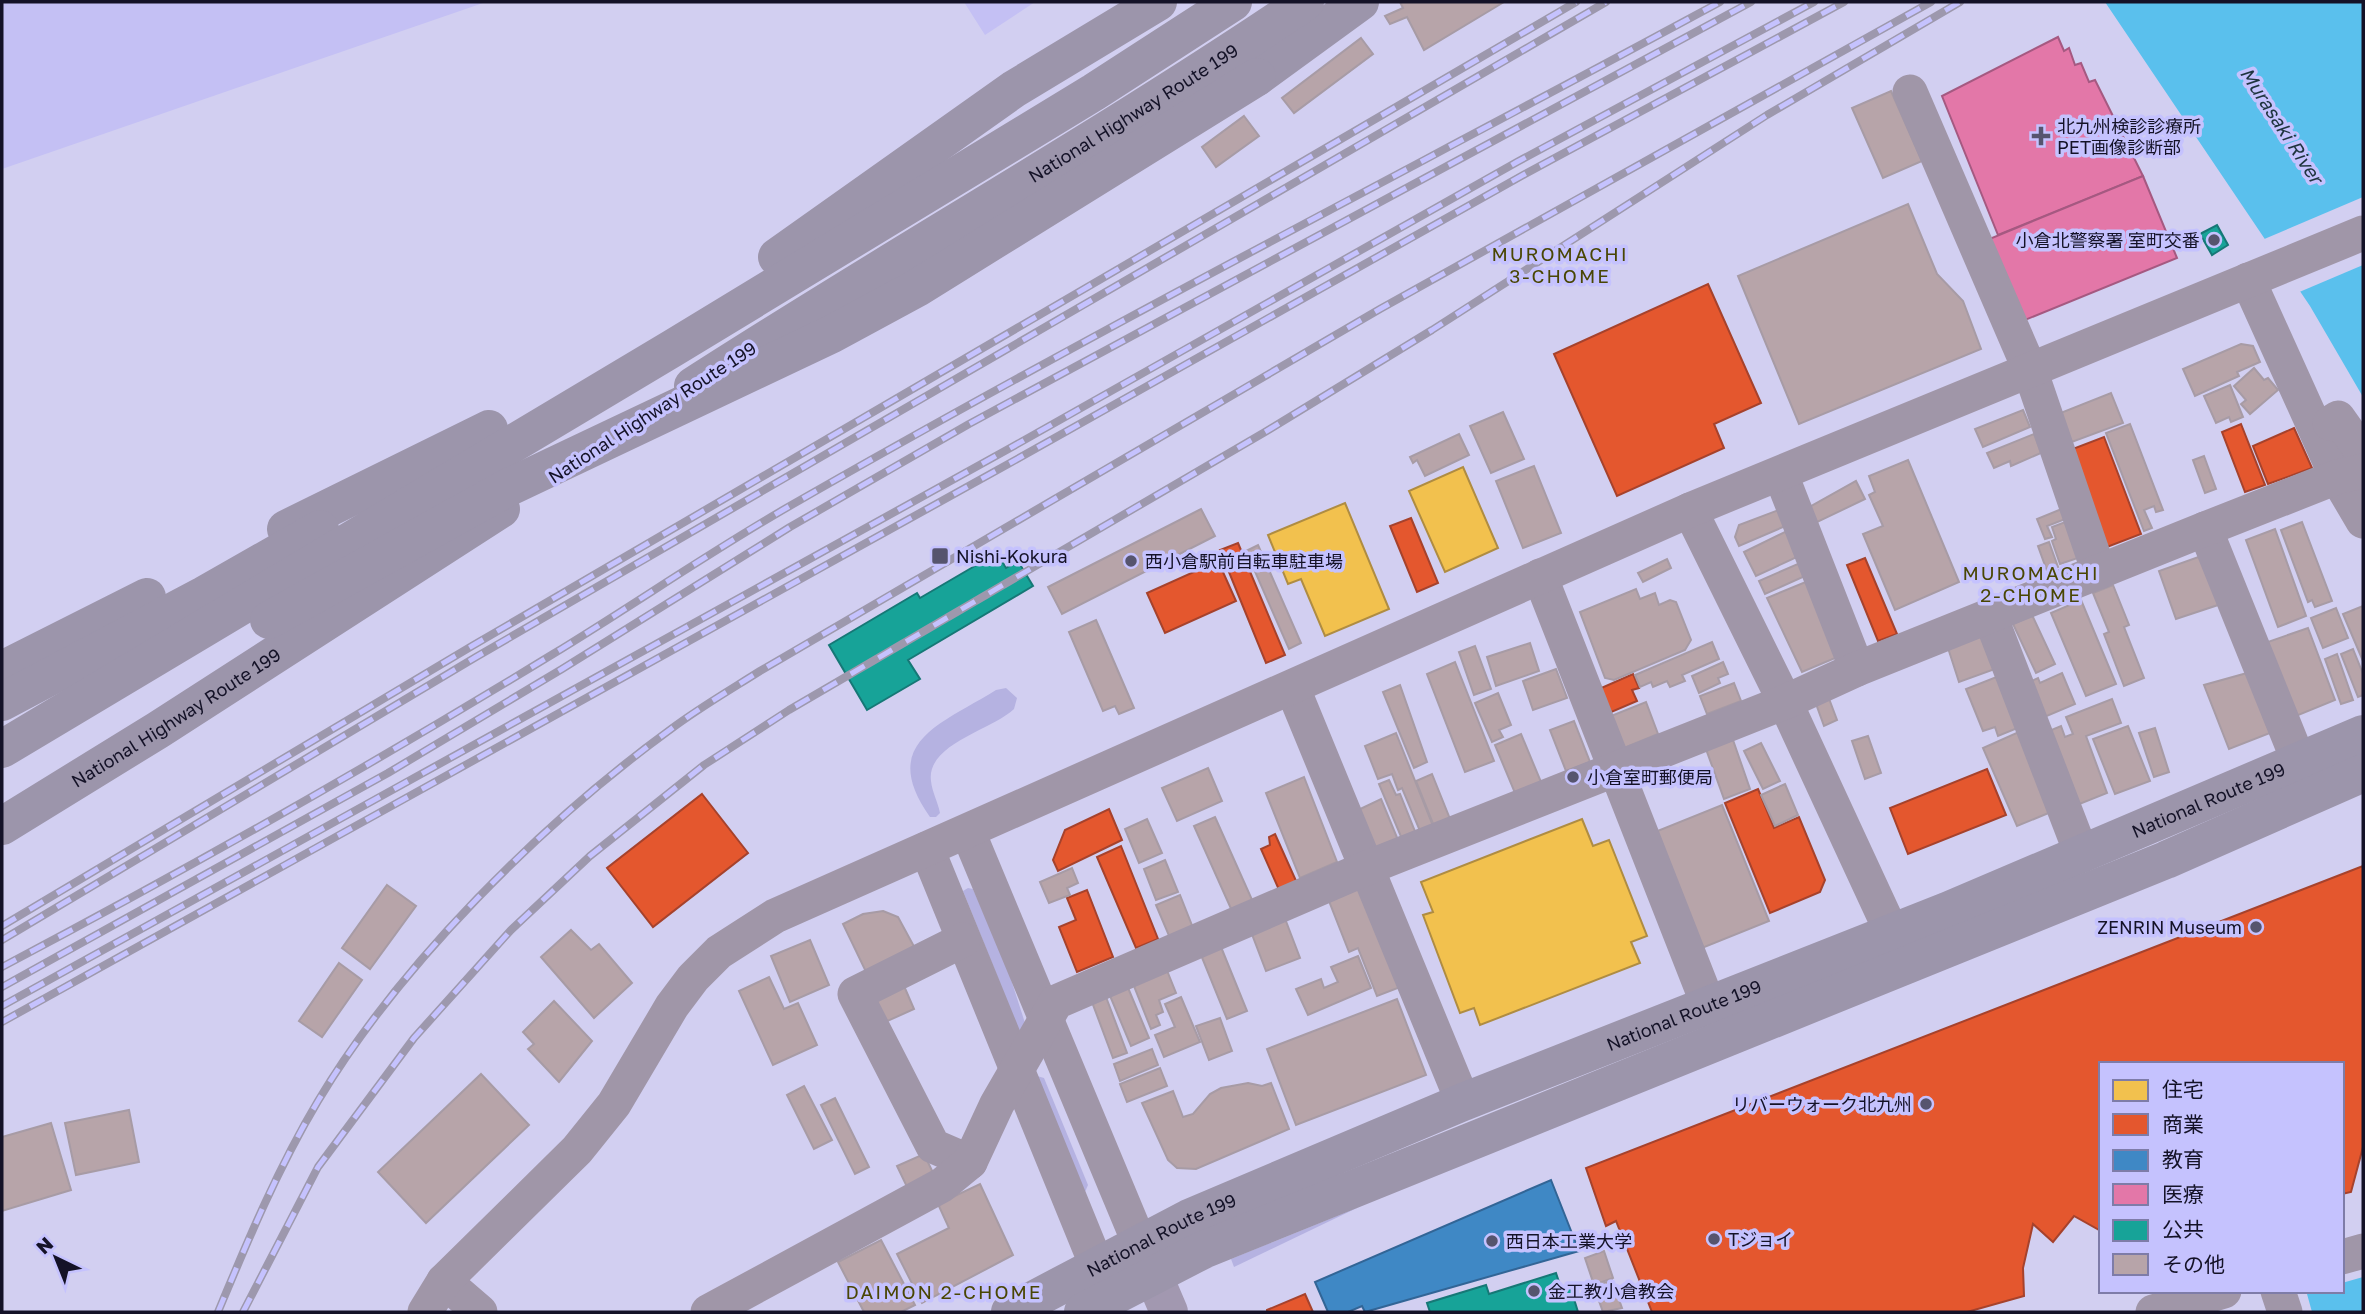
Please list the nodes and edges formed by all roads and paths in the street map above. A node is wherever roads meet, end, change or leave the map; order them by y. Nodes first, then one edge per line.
1 (1158, 2) edge
2 (1233, 2) edge
3 (1305, 2) edge
4 (1360, 2) edge
5 (1910, 92) dead end
6 (2363, 233) edge
7 (2257, 277) junction
8 (2030, 370) junction
9 (489, 429) junction
10 (2348, 462) edge
11 (1781, 475) junction
12 (1690, 510) junction
13 (2363, 520) edge
14 (2204, 529) junction
15 (2099, 572) junction
16 (1540, 576) junction
17 (1990, 616) junction
18 (1857, 669) junction
19 (2, 670) edge
20 (1293, 689) junction
21 (2, 702) edge
22 (1785, 702) junction
23 (2363, 734) edge
24 (2, 749) edge
25 (2, 760) edge
26 (2300, 762) junction
27 (1614, 767) junction
28 (2363, 773) edge
29 (2, 826) edge
30 (968, 832) junction
31 (928, 849) junction
32 (2082, 855) junction
33 (1369, 867) junction
34 (963, 940) junction
35 (1899, 949) junction
36 (1708, 1004) junction
37 (1046, 1021) junction
38 (1016, 1073) junction
39 (1463, 1102) junction
40 (970, 1162) junction
41 (2363, 1251) edge
42 (2344, 1256) edge
43 (1146, 1258) junction
44 (443, 1281) junction
45 (2217, 1293) edge
46 (2279, 1293) edge
47 (1100, 1297) edge
48 (425, 1312) edge
49 (480, 1312) edge
50 (708, 1312) edge
51 (1010, 1312) edge
52 (1169, 1312) edge
53 (2153, 1312) edge
54 (2285, 1312) edge

1 - 9 highway
2 - 24 highway
3 - 29 highway, National Highway Route 199
4 - 25 highway, bridge
5 - 8 street
6 - 7 street
7 - 8 street
7 - 10 street
8 - 11 street
8 - 15 street
9 - 19 highway
9 - 21 highway
10 - 13 street
10 - 14 street
11 - 12 street
11 - 18 street
12 - 16 street
12 - 22 street
14 - 15 street
14 - 26 street
15 - 17 street
16 - 20 street
16 - 27 street
17 - 18 street
17 - 32 street
18 - 22 street
20 - 30 street
20 - 33 street
22 - 27 street
22 - 35 street
23 - 26 highway, National Route 199
26 - 32 highway, National Route 199
27 - 33 street
27 - 36 street
28 - 35 highway, National Route 199
30 - 31 street
30 - 37 street
31 - 34 street
31 - 44 street
32 - 35 highway, National Route 199
33 - 37 street
33 - 39 street
34 - 38 street
34 - 40 street
35 - 36 highway, National Route 199
35 - 43 highway, National Route 199
36 - 39 highway, National Route 199
37 - 38 street
37 - 43 street
38 - 40 street
38 - 47 street
39 - 43 highway, National Route 199
40 - 50 street
41 - 42 street
43 - 47 highway, National Route 199
43 - 52 main road
44 - 48 street
44 - 49 street
45 - 53 street
46 - 54 street
47 - 51 highway, National Route 199

